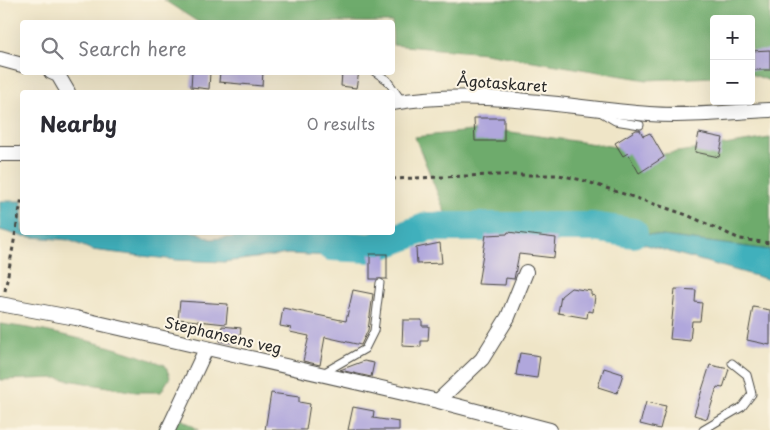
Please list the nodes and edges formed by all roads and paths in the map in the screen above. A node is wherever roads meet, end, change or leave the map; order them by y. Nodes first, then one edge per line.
1 (0, 59) edge
2 (20, 64) edge
3 (58, 75) edge
4 (380, 75) edge
5 (67, 90) edge
6 (392, 90) edge
7 (398, 103) edge
8 (598, 110) junction
9 (770, 110) edge
10 (640, 125) dead end
11 (0, 154) edge
12 (20, 154) edge
13 (395, 179) edge
14 (20, 209) edge
15 (770, 243) edge
16 (526, 272) dead end
17 (380, 283) dead end
18 (1, 304) edge
19 (206, 349) junction
20 (732, 363) dead end
21 (321, 374) junction
22 (438, 401) junction
23 (168, 430) edge
24 (550, 430) edge
25 (703, 430) edge

1 - 2 street
3 - 5 street
4 - 6 lane, Ågotaskaret
7 - 8 street, Ågotaskaret
8 - 9 street, Ågotaskaret
8 - 10 lane, Ågotaskaret
11 - 12 street
13 - 15 path
14 - 18 path
16 - 22 street
17 - 21 lane
18 - 19 street, Stephansens veg
19 - 21 street, Stephansens veg
19 - 23 street
20 - 25 lane
21 - 22 street, Stephansens veg
22 - 24 street, Stephansens veg

